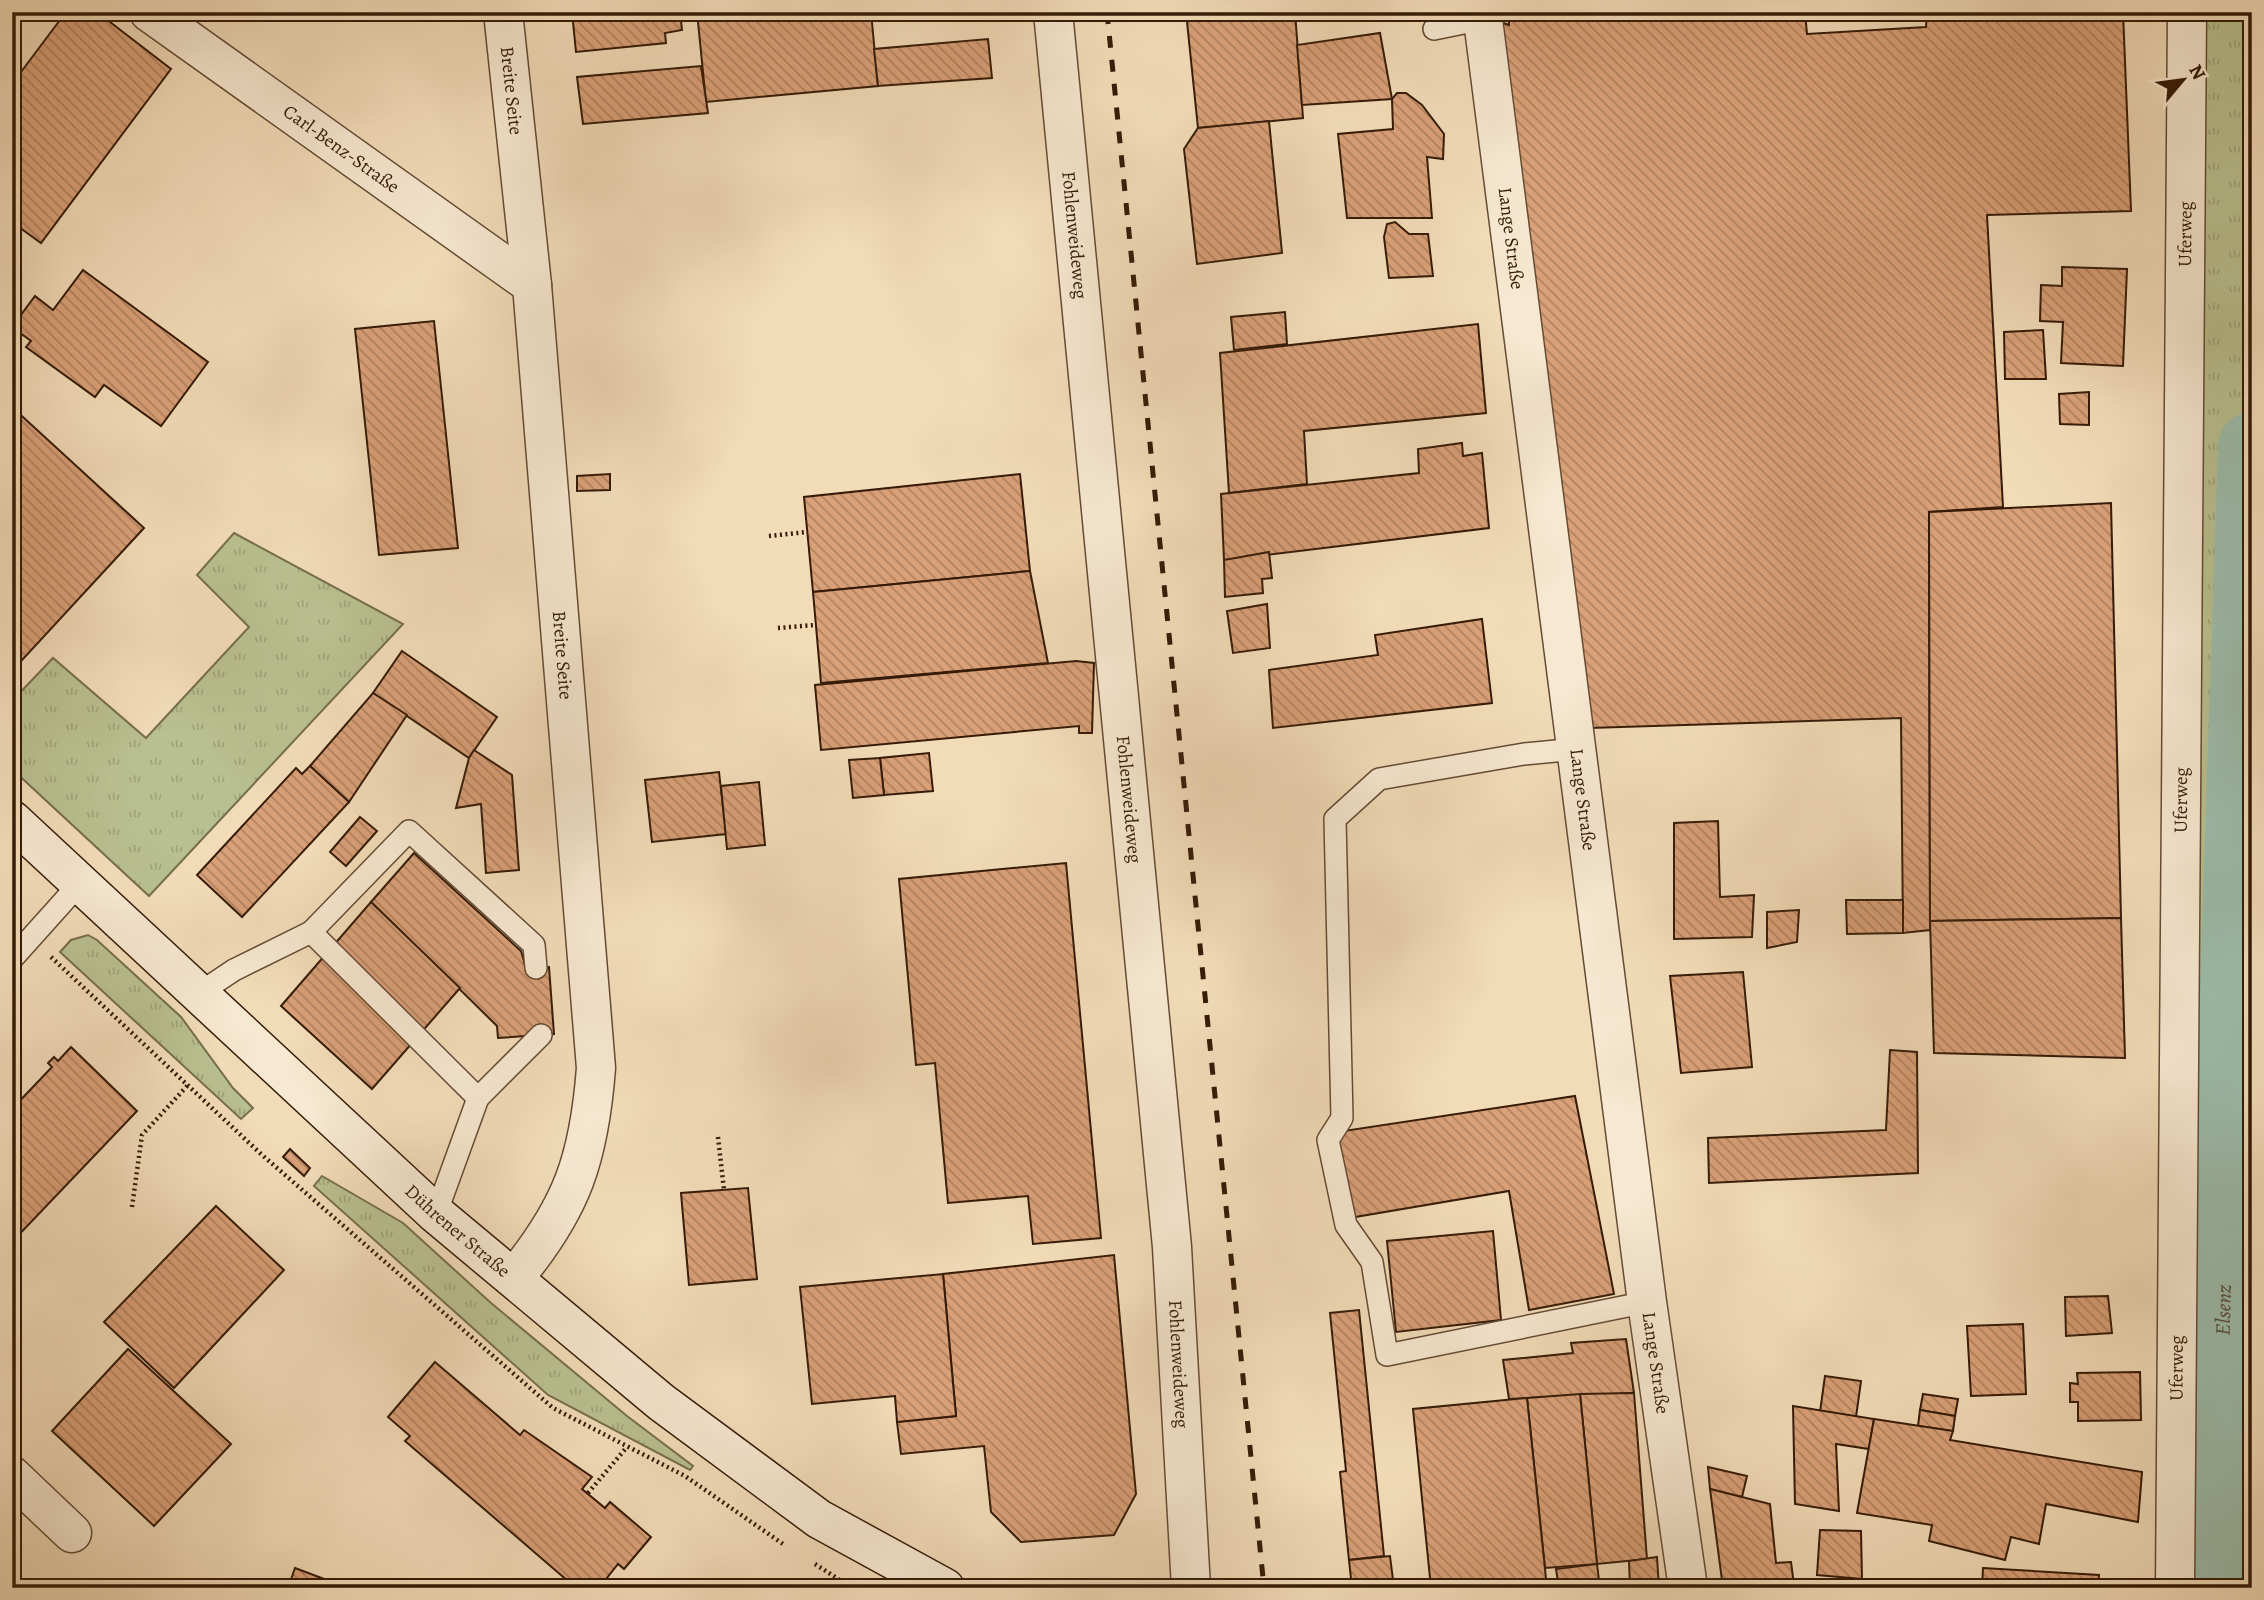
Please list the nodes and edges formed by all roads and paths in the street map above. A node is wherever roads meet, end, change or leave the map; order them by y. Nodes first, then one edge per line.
1 (149, 12) edge
2 (503, 12) edge
3 (1054, 12) edge
4 (2187, 12) edge
5 (1483, 16) edge
6 (1434, 29) dead end
7 (532, 285) junction
8 (807, 532) dead end
9 (769, 536) dead end
10 (815, 625) dead end
11 (778, 628) dead end
12 (1577, 749) junction
13 (12, 820) edge
14 (81, 882) junction
15 (311, 932) junction
16 (32, 938) junction
17 (12, 959) edge
18 (536, 968) dead end
19 (198, 994) junction
20 (541, 1035) dead end
21 (188, 1084) junction
22 (478, 1098) junction
23 (718, 1138) dead end
24 (724, 1190) dead end
25 (132, 1207) dead end
26 (436, 1214) junction
27 (514, 1278) junction
28 (1647, 1302) junction
29 (627, 1447) junction
30 (12, 1476) edge
31 (588, 1493) dead end
32 (761, 1530) dead end
33 (72, 1533) dead end
34 (945, 1588) edge
35 (1191, 1588) edge
36 (1688, 1588) edge
37 (2175, 1588) edge

1 - 7 street, Carl-Benz-Straße
2 - 7 street, Breite Seite
3 - 35 street, Fohlenweideweg
4 - 37 street, Uferweg
5 - 6 lane
5 - 12 street, Lange Straße
7 - 27 street, Breite Seite
8 - 9 path
10 - 11 path
12 - 28 street, Lange Straße
12 - 28 lane
13 - 14 street, Dührener Straße
14 - 16 lane
14 - 19 street, Dührener Straße
15 - 18 lane
15 - 19 lane
15 - 22 lane
16 - 17 lane
16 - 21 path
19 - 26 street, Dührener Straße
20 - 22 lane
21 - 25 path
21 - 29 path
22 - 26 lane
23 - 24 path
26 - 27 street, Dührener Straße
27 - 34 street, Dührener Straße
28 - 36 street, Lange Straße
29 - 31 path
29 - 32 path
30 - 33 street

